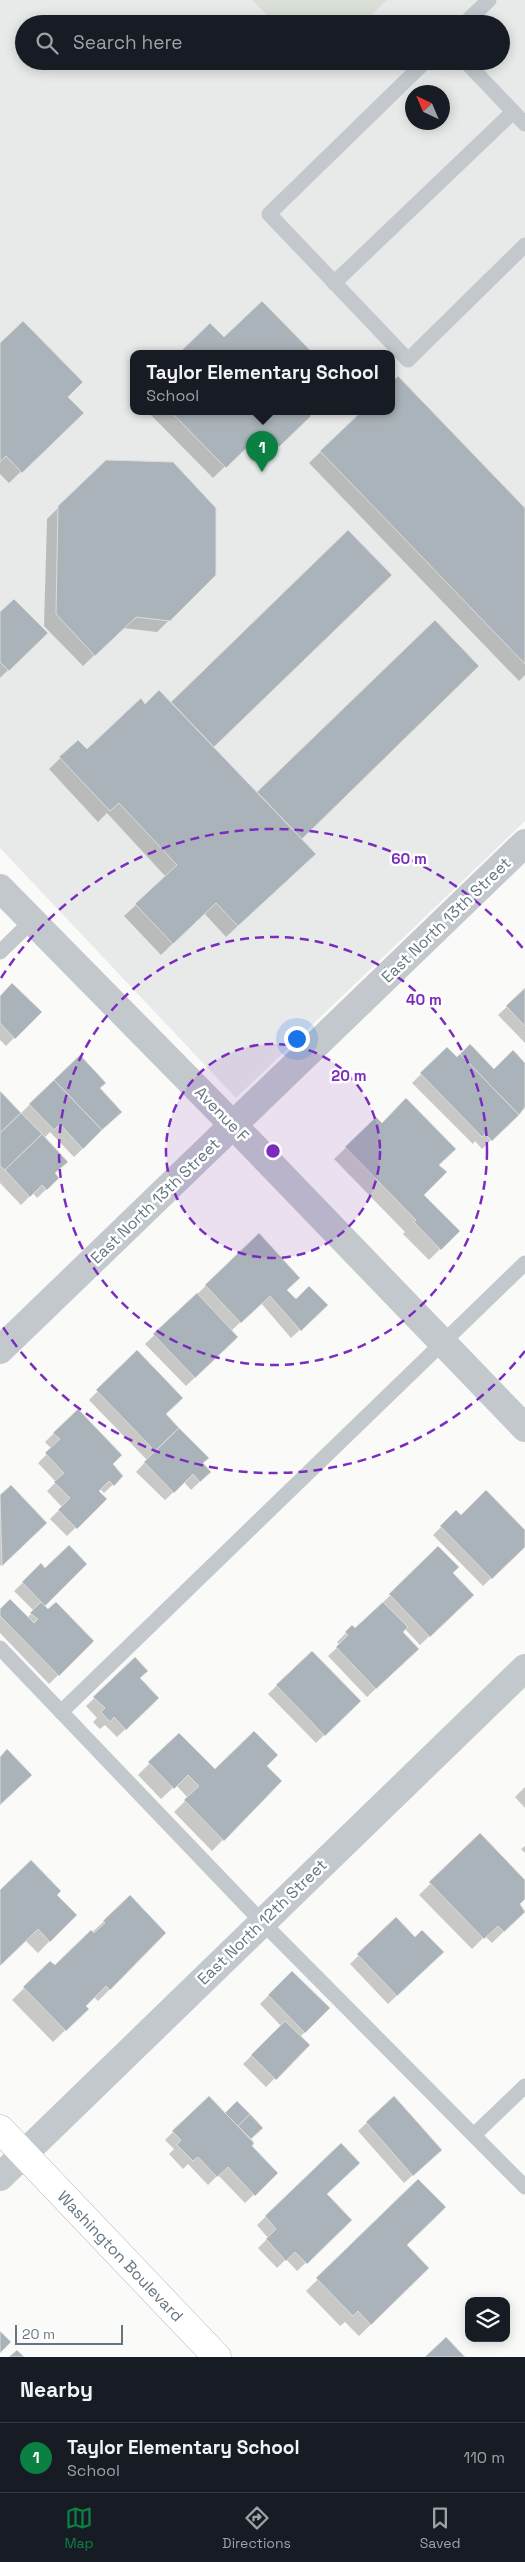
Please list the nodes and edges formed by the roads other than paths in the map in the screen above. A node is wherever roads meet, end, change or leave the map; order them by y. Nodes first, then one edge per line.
1 (489, 0) edge
2 (473, 15) edge
3 (417, 70) edge
4 (473, 70) edge
5 (513, 112) junction
6 (525, 124) edge
7 (525, 245) edge
8 (334, 283) junction
9 (525, 843) edge
10 (0, 888) edge
11 (32, 921) junction
12 (0, 952) edge
13 (234, 1126) junction
14 (525, 1263) edge
15 (443, 1343) junction
16 (0, 1350) edge
17 (525, 1428) edge
18 (0, 1648) edge
19 (525, 1668) edge
20 (61, 1712) junction
21 (262, 1922) junction
22 (525, 2086) edge
23 (0, 2129) edge
24 (0, 2135) edge
25 (474, 2135) junction
26 (22, 2155) junction
27 (0, 2177) edge
28 (525, 2187) edge
29 (217, 2357) edge

1 - 2 lane
3 - 8 lane
4 - 5 lane
5 - 6 lane
5 - 8 lane
7 - 8 lane
9 - 13 street, East North 13th Street
10 - 11 street, Avenue F
11 - 12 lane
11 - 13 street, Avenue F
13 - 15 street, Avenue F
13 - 16 street, East North 13th Street
14 - 15 lane
15 - 17 street, Avenue F
15 - 20 lane
18 - 20 lane
19 - 21 street, East North 12th Street
20 - 21 lane
21 - 25 lane
21 - 26 street, East North 12th Street
22 - 25 lane
23 - 26 street, Washington Boulevard
24 - 26 street, Washington Boulevard
25 - 28 lane
26 - 27 street, East North 12th Street
26 - 29 street, Washington Boulevard

